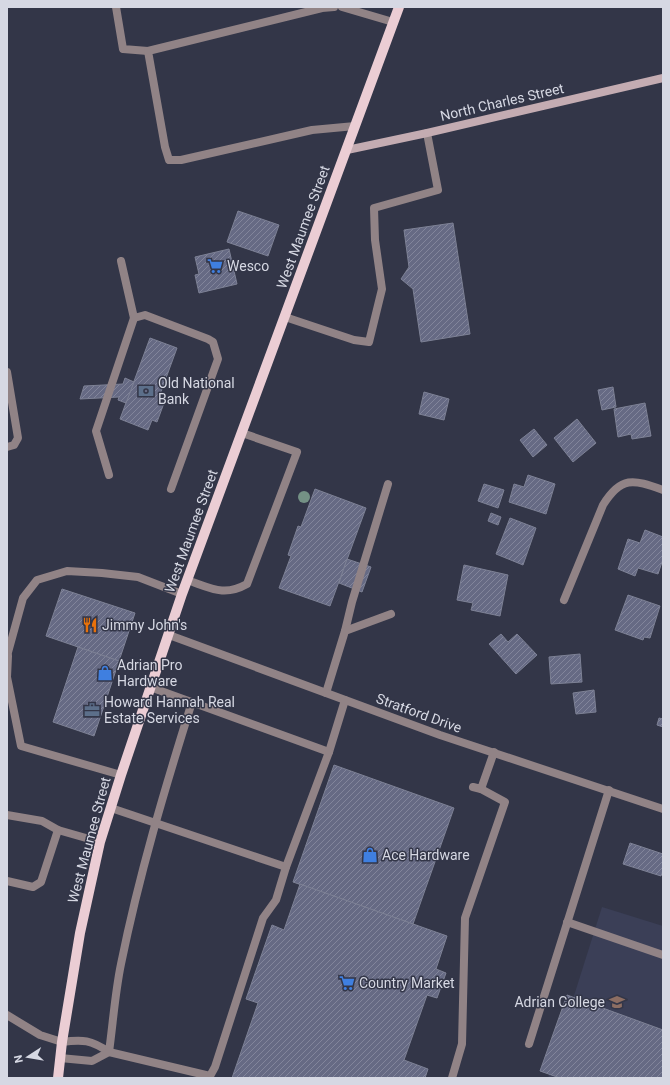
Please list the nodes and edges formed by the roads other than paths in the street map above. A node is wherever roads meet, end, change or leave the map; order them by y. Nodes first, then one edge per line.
1 (116, 7) edge
2 (334, 7) edge
3 (342, 7) edge
4 (399, 7) edge
5 (356, 9) edge
6 (393, 22) junction
7 (148, 51) junction
8 (663, 78) edge
9 (355, 126) junction
10 (428, 133) junction
11 (346, 150) junction
12 (121, 261) dead end
13 (285, 317) junction
14 (134, 318) junction
15 (7, 372) edge
16 (242, 433) junction
17 (7, 447) edge
18 (109, 475) dead end
19 (388, 484) dead end
20 (171, 489) dead end
21 (663, 490) edge
22 (187, 580) junction
23 (182, 594) junction
24 (564, 600) dead end
25 (391, 614) dead end
26 (345, 631) junction
27 (169, 635) junction
28 (7, 656) edge
29 (150, 687) junction
30 (326, 693) junction
31 (345, 700) junction
32 (192, 702) junction
33 (329, 752) junction
34 (494, 752) junction
35 (121, 775) junction
36 (609, 790) junction
37 (110, 808) junction
38 (663, 809) edge
39 (7, 815) edge
40 (156, 823) junction
41 (58, 830) junction
42 (100, 842) junction
43 (286, 867) junction
44 (7, 881) edge
45 (567, 922) junction
46 (663, 954) edge
47 (7, 1014) edge
48 (62, 1042) junction
49 (529, 1044) dead end
50 (109, 1052) junction
51 (60, 1058) junction
52 (210, 1077) edge
53 (58, 1078) edge
54 (452, 1078) edge

1 - 7 street
2 - 7 street
3 - 5 street
4 - 6 main road, West Maumee Street
5 - 6 street
6 - 9 main road, West Maumee Street
7 - 9 street
8 - 10 street, North Charles Street
9 - 11 main road, West Maumee Street
10 - 11 street, North Charles Street
10 - 13 street
11 - 13 main road, West Maumee Street
12 - 14 street
13 - 16 main road, West Maumee Street
14 - 18 street
14 - 20 street
15 - 17 street
16 - 22 main road, West Maumee Street
16 - 22 street
19 - 26 street
21 - 24 street
22 - 23 main road, West Maumee Street
23 - 27 main road, West Maumee Street
23 - 28 street
25 - 26 street
26 - 30 street
27 - 29 main road, West Maumee Street
27 - 30 street, Stratford Drive
28 - 35 street
29 - 32 street
29 - 35 main road, West Maumee Street
30 - 31 street, Stratford Drive
31 - 33 street
31 - 34 street, Stratford Drive
32 - 33 street
32 - 40 street
33 - 43 street
34 - 36 street, Stratford Drive
34 - 54 street
35 - 37 main road, West Maumee Street
36 - 38 street, Stratford Drive
36 - 45 street
37 - 40 street
37 - 42 main road, West Maumee Street
39 - 41 street
40 - 43 street
40 - 50 street
41 - 42 street
41 - 44 street
42 - 48 main road, West Maumee Street
43 - 52 street
45 - 46 street
45 - 49 street
47 - 48 street
48 - 50 street
48 - 51 main road, West Maumee Street
50 - 51 street
50 - 52 street
51 - 53 main road, West Maumee Street

